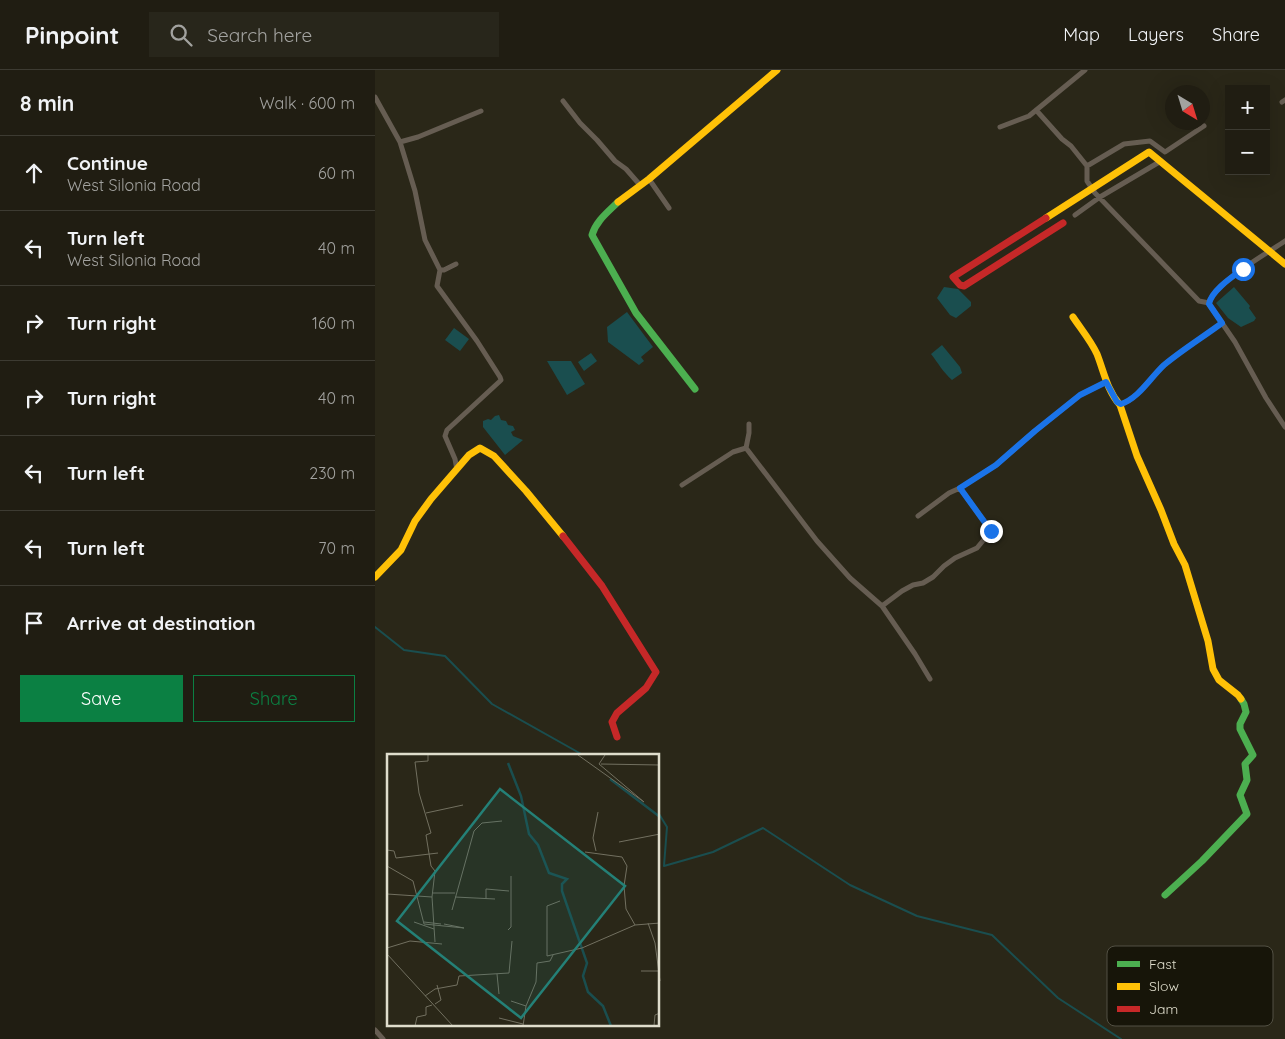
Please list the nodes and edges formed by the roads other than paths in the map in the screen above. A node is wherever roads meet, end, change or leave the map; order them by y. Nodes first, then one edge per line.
1 (777, 70) edge
2 (1085, 70) edge
3 (375, 97) edge
4 (563, 101) dead end
5 (1037, 110) junction
6 (481, 111) dead end
7 (999, 127) dead end
8 (1198, 130) edge
9 (400, 142) junction
10 (1161, 161) junction
11 (1087, 166) junction
12 (649, 179) junction
13 (640, 185) junction
14 (1092, 188) junction
15 (1100, 197) junction
16 (669, 208) dead end
17 (1075, 215) dead end
18 (1063, 222) dead end
19 (1285, 241) edge
20 (1270, 251) junction
21 (455, 264) dead end
22 (1285, 264) edge
23 (440, 270) junction
24 (1209, 303) junction
25 (1073, 317) dead end
26 (1222, 323) junction
27 (1106, 382) junction
28 (695, 389) dead end
29 (1121, 404) junction
30 (749, 424) dead end
31 (1285, 427) edge
32 (746, 448) junction
33 (457, 470) junction
34 (682, 485) dead end
35 (960, 488) junction
36 (917, 516) dead end
37 (375, 577) edge
38 (882, 606) junction
39 (930, 679) dead end
40 (617, 737) dead end
41 (1165, 896) dead end
42 (375, 1030) edge
43 (383, 1039) edge

1 - 12 street
2 - 5 street
3 - 9 street
4 - 13 street
5 - 7 street
5 - 11 street
6 - 9 street
8 - 11 street
9 - 23 street
10 - 14 street
10 - 15 street
10 - 20 street
11 - 14 street
12 - 13 street
12 - 16 street
13 - 28 street
14 - 15 street
14 - 18 street
15 - 17 street
15 - 24 street
19 - 20 street
20 - 22 street
20 - 24 street
21 - 23 street
23 - 33 street
24 - 26 street
25 - 27 street
26 - 29 street
26 - 31 street
27 - 29 street
27 - 35 street
29 - 41 street
30 - 32 street
32 - 34 street
32 - 38 street
33 - 37 street
33 - 40 street
35 - 36 street
35 - 38 street
38 - 39 street
42 - 43 street

